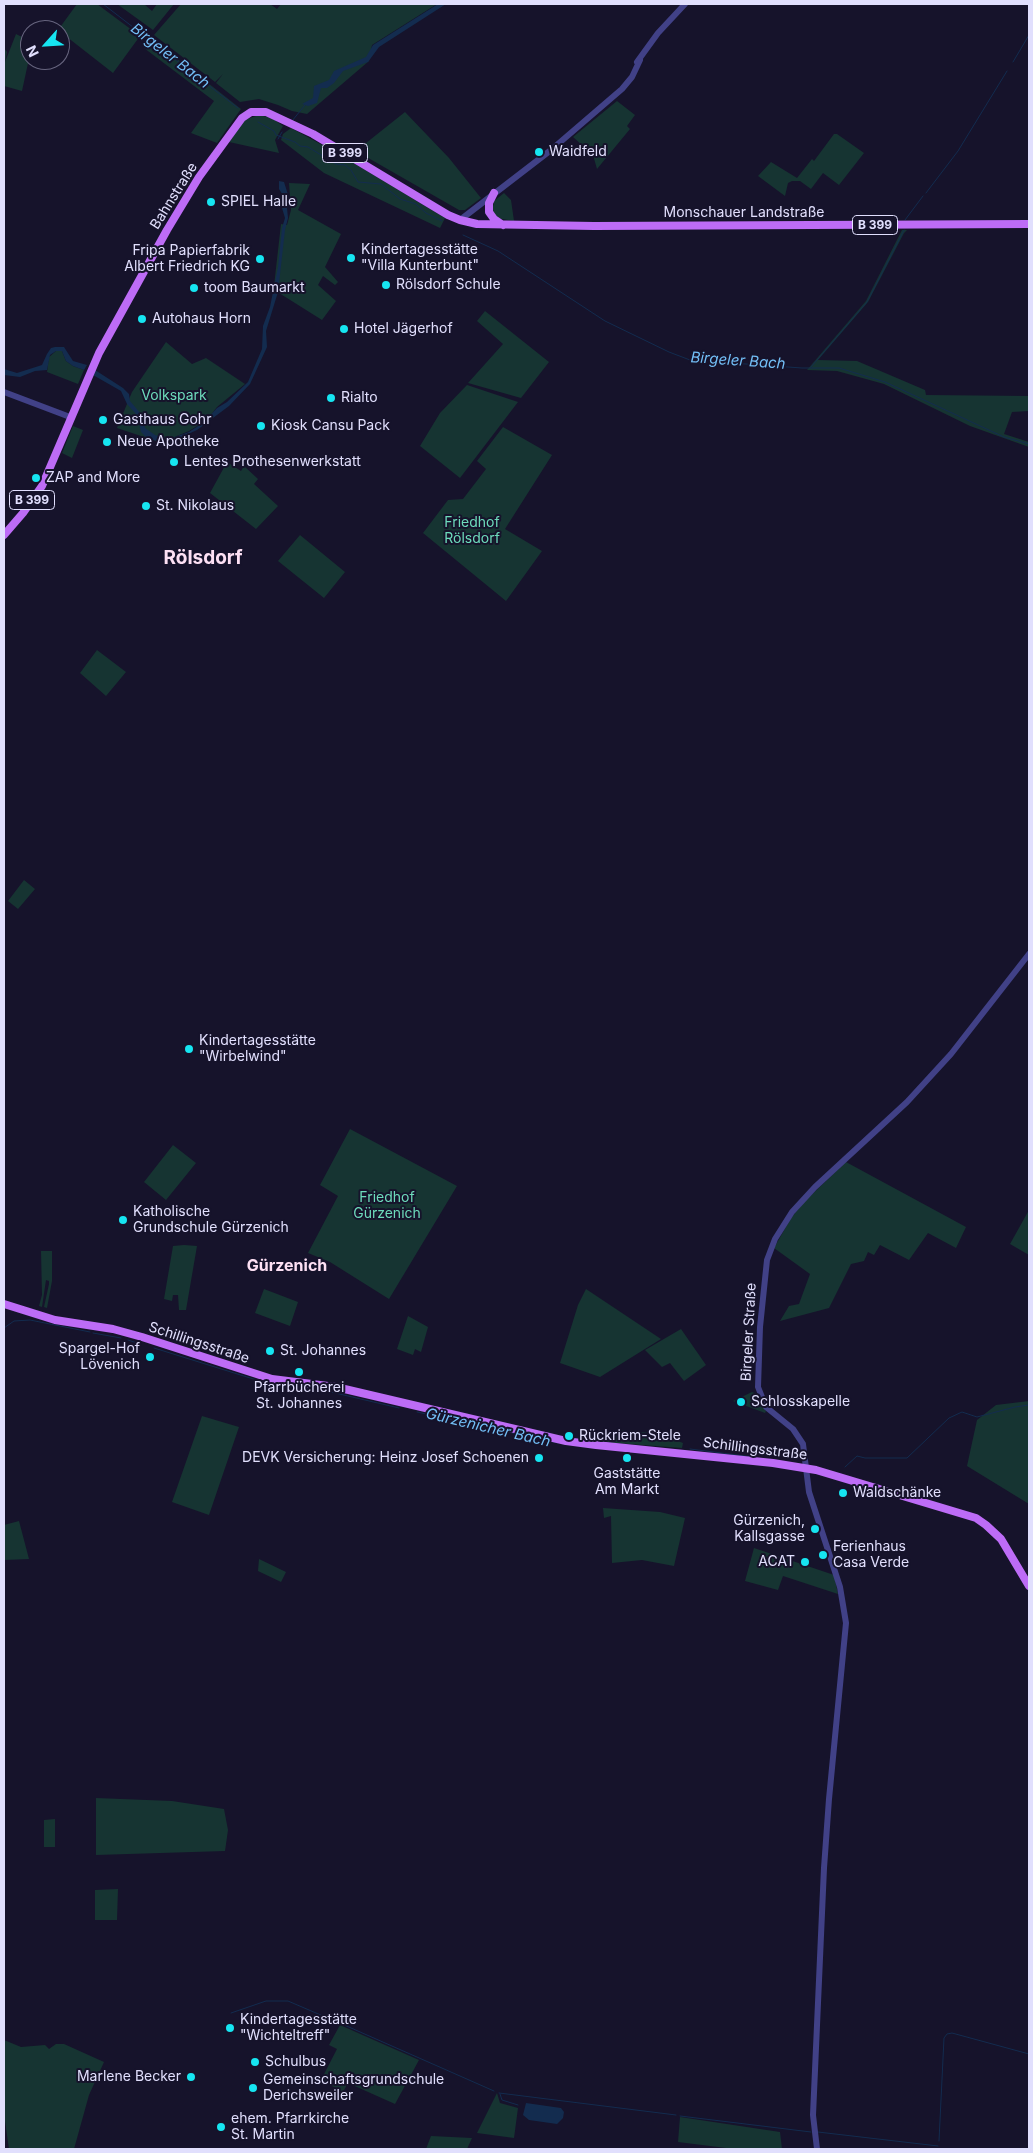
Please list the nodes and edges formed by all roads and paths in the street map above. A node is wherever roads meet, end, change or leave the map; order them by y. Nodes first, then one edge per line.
1 (685, 4) edge
2 (494, 193) junction
3 (460, 220) junction
4 (1029, 224) edge
5 (503, 225) junction
6 (4, 392) edge
7 (70, 417) junction
8 (4, 535) edge
9 (1029, 954) edge
10 (4, 1304) edge
11 (806, 1467) junction
12 (1029, 1586) edge
13 (817, 2149) edge

1 - 2 street
2 - 3 street
2 - 5 main road
3 - 5 main road, Monschauer Landstraße / B 399
3 - 7 main road, Bahnstraße / B 399
4 - 5 main road, Monschauer Landstraße / B 399
6 - 7 street
7 - 8 main road, Bahnstraße / B 399
9 - 11 street, Birgeler Straße
10 - 11 main road, Schillingsstraße
11 - 12 main road, Schillingsstraße
11 - 13 street, Birgeler Straße

